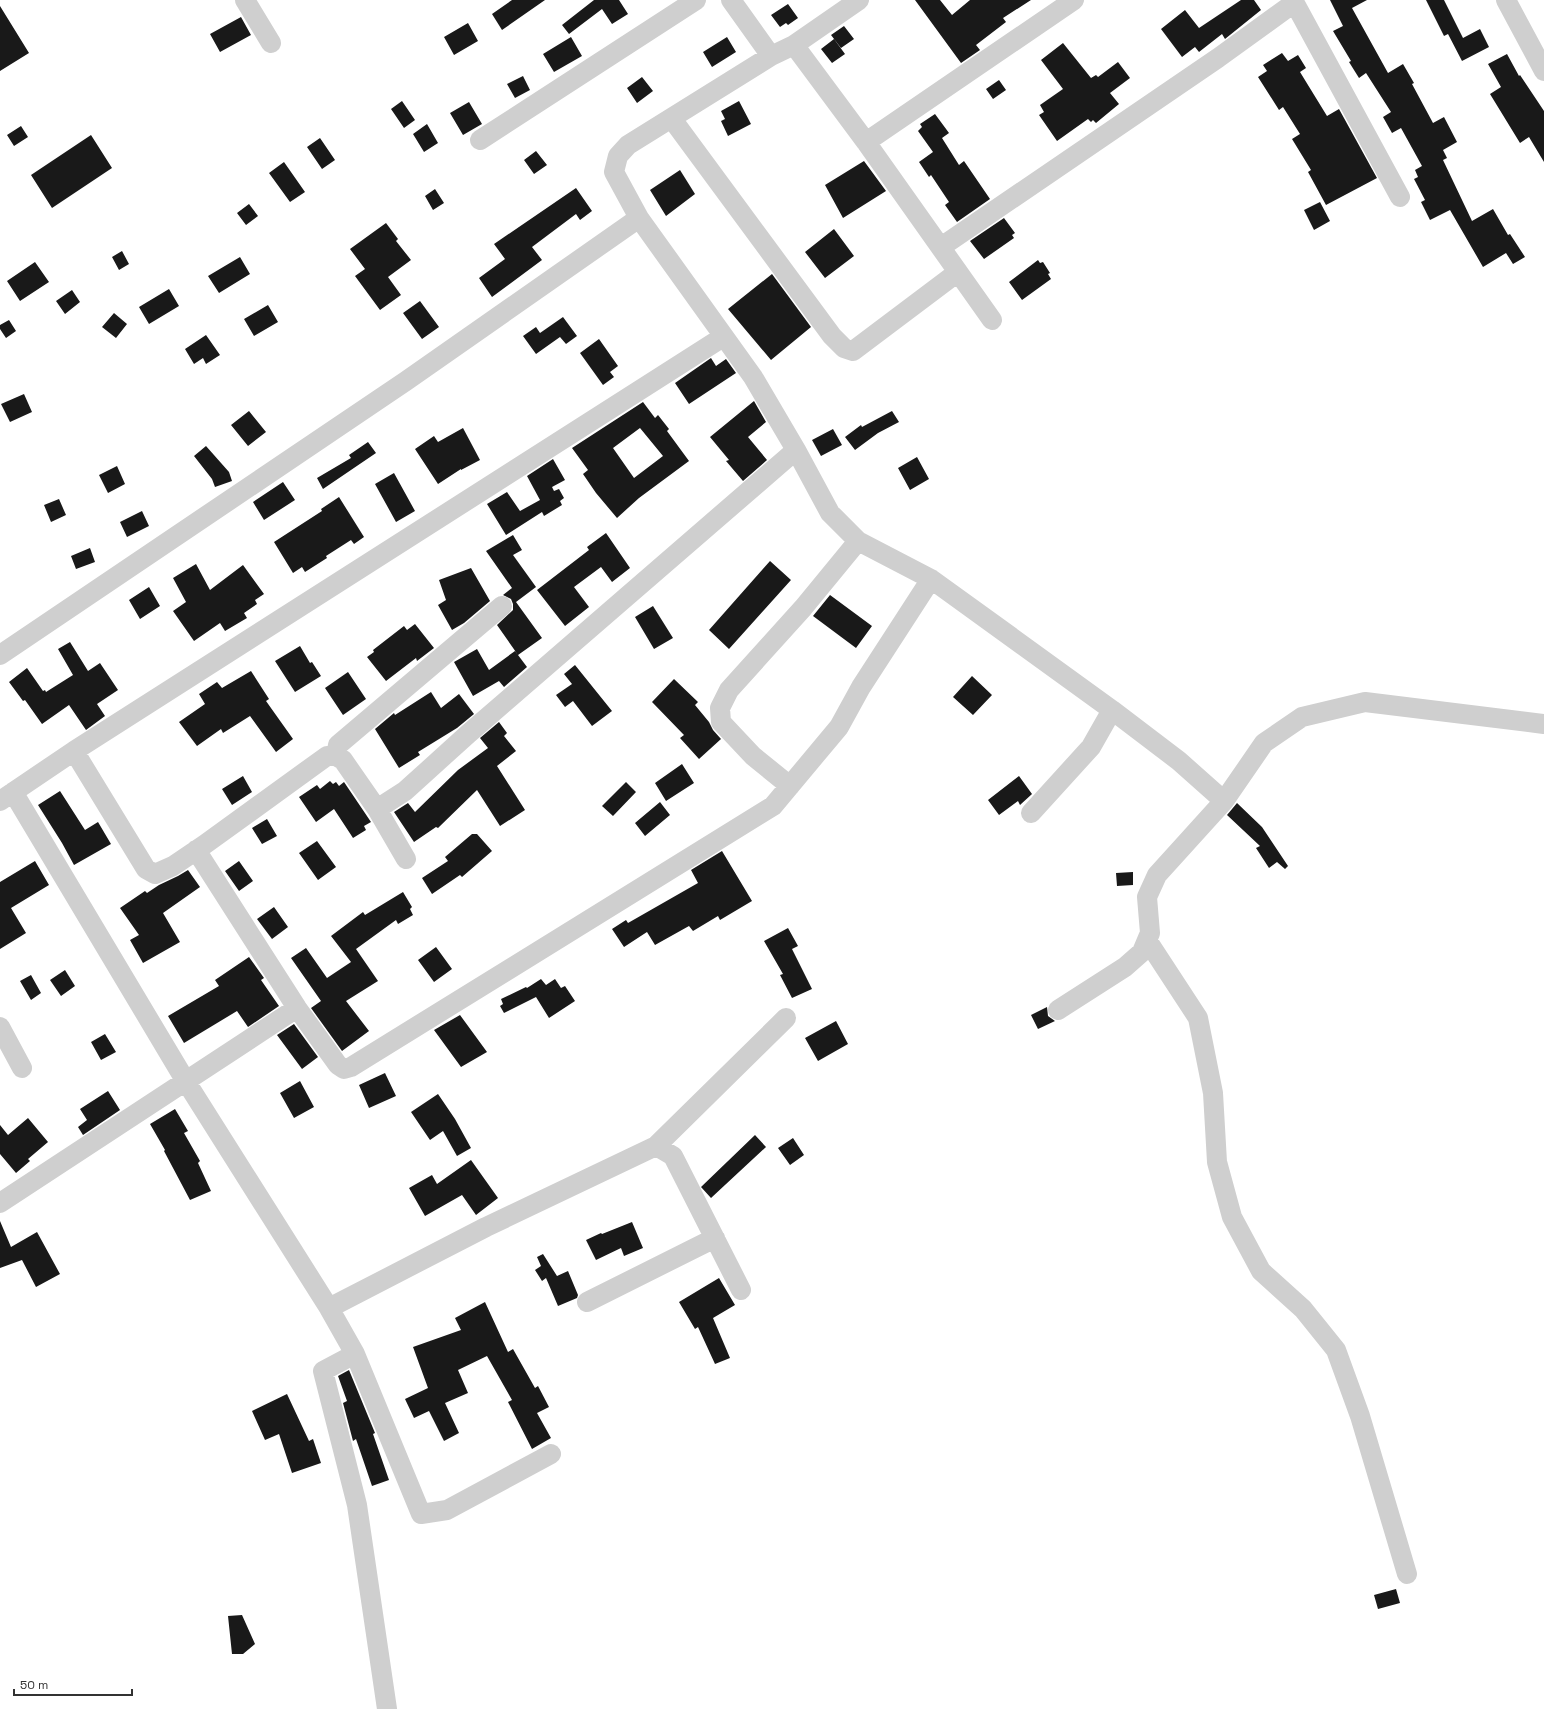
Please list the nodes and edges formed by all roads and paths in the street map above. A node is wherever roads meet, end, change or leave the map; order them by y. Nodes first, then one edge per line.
1 (245, 0) edge
2 (696, 0) edge
3 (731, 0) edge
4 (859, 0) edge
5 (1074, 0) edge
6 (1506, 0) edge
7 (1293, 1) edge
8 (271, 43) dead end
9 (794, 45) junction
10 (771, 56) junction
11 (1544, 71) edge
12 (672, 119) junction
13 (480, 140) dead end
14 (866, 142) junction
15 (1400, 197) dead end
16 (639, 218) junction
17 (941, 247) junction
18 (958, 272) junction
19 (992, 320) dead end
20 (723, 337) junction
21 (796, 450) junction
22 (858, 541) junction
23 (930, 579) junction
24 (502, 606) dead end
25 (0, 655) edge
26 (1112, 710) junction
27 (1544, 724) edge
28 (74, 751) junction
29 (336, 756) junction
30 (790, 786) junction
31 (7, 797) edge
32 (1224, 801) junction
33 (377, 810) junction
34 (1031, 813) dead end
35 (196, 850) junction
36 (406, 859) dead end
37 (1147, 940) junction
38 (297, 1008) junction
39 (1058, 1010) dead end
40 (786, 1018) dead end
41 (0, 1027) edge
42 (22, 1068) dead end
43 (185, 1080) junction
44 (656, 1146) junction
45 (0, 1202) edge
46 (715, 1238) junction
47 (741, 1290) dead end
48 (587, 1302) dead end
49 (329, 1308) junction
50 (355, 1354) junction
51 (551, 1454) dead end
52 (1407, 1574) dead end
53 (386, 1709) edge

1 - 8 street
2 - 13 street
3 - 10 street
4 - 9 street
5 - 14 street
6 - 11 street
7 - 15 street
7 - 17 street
9 - 10 street
9 - 14 street
10 - 12 street
12 - 16 street
12 - 18 street
14 - 17 street
16 - 20 street
16 - 25 street
17 - 18 street
18 - 19 street
20 - 21 street
20 - 28 street
21 - 22 street
21 - 33 street
22 - 23 street
22 - 30 street
23 - 26 street
23 - 30 street
24 - 29 street
26 - 32 street
26 - 34 street
27 - 32 street
28 - 31 street
28 - 35 street
29 - 33 street
29 - 35 street
30 - 38 street
31 - 43 street
32 - 37 street
33 - 36 street
35 - 38 street
37 - 39 street
37 - 52 street
38 - 43 street
40 - 44 street
41 - 42 street
43 - 45 street
43 - 49 street
44 - 46 street
44 - 49 street
46 - 47 street
46 - 48 street
49 - 50 street
50 - 51 street
50 - 53 street

